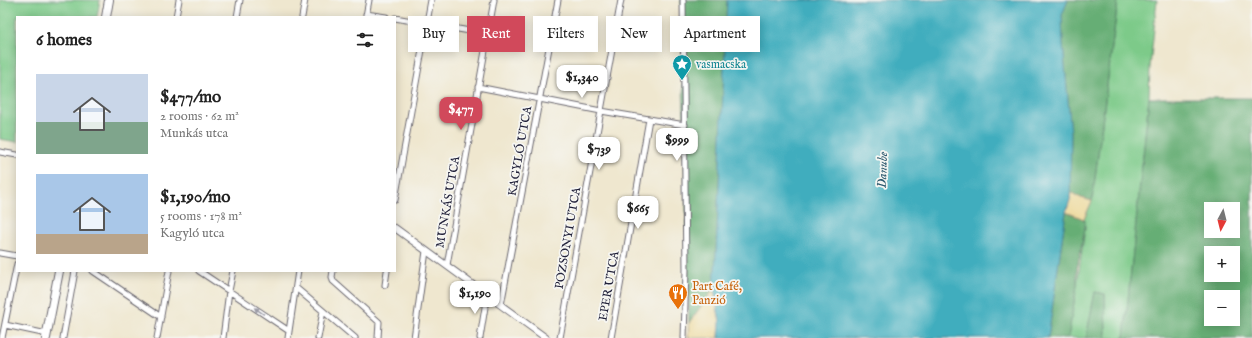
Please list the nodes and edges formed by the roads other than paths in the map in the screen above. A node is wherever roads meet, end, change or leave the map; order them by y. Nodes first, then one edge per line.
1 (109, 0) edge
2 (179, 0) edge
3 (240, 0) edge
4 (305, 0) edge
5 (369, 0) edge
6 (431, 0) edge
7 (494, 0) edge
8 (558, 0) edge
9 (621, 0) edge
10 (684, 0) edge
11 (106, 16) edge
12 (176, 16) edge
13 (237, 16) edge
14 (302, 16) edge
15 (366, 16) edge
16 (428, 16) edge
17 (491, 16) edge
18 (396, 18) edge
19 (408, 20) edge
20 (421, 52) edge
21 (484, 52) edge
22 (478, 87) junction
23 (539, 99) junction
24 (601, 111) junction
25 (648, 119) junction
26 (685, 125) junction
27 (0, 152) edge
28 (16, 155) edge
29 (396, 194) edge
30 (396, 229) edge
31 (426, 251) junction
32 (0, 253) edge
33 (16, 256) edge
34 (447, 265) junction
35 (16, 269) edge
36 (59, 272) edge
37 (75, 272) edge
38 (94, 272) edge
39 (169, 272) edge
40 (200, 272) edge
41 (233, 272) edge
42 (298, 272) edge
43 (333, 272) edge
44 (387, 272) edge
45 (385, 285) dead end
46 (296, 288) junction
47 (229, 291) junction
48 (487, 295) junction
49 (501, 305) junction
50 (323, 311) junction
51 (161, 317) junction
52 (5, 325) junction
53 (289, 331) junction
54 (47, 336) edge
55 (540, 336) edge
56 (2, 338) edge
57 (64, 338) edge
58 (157, 338) edge
59 (223, 338) edge
60 (288, 338) edge
61 (318, 338) edge
62 (356, 338) edge
63 (378, 338) edge
64 (414, 338) edge
65 (480, 338) edge
66 (546, 338) edge
67 (560, 338) edge
68 (611, 338) edge
69 (684, 338) edge

1 - 11 main road
2 - 12 street
3 - 13 street
4 - 14 street
5 - 15 street
6 - 16 street
7 - 17 street, MUNKÁS UTCA
8 - 23 street, KAGYLÓ UTCA
9 - 24 street, POZSONYI UTCA
10 - 26 street
18 - 19 street
20 - 29 street
21 - 22 street, MUNKÁS UTCA
22 - 23 street
22 - 34 street, MUNKÁS UTCA
23 - 24 street
23 - 49 street, KAGYLÓ UTCA
24 - 25 street
24 - 67 street, POZSONYI UTCA
25 - 26 street
25 - 68 street, EPER UTCA
26 - 69 street
27 - 28 street
30 - 31 street
31 - 34 street
31 - 64 street
32 - 33 street
34 - 48 street
35 - 52 street
36 - 54 main road
37 - 57 street
38 - 51 street
39 - 51 street
40 - 47 street
41 - 47 street
42 - 46 street
43 - 63 street
44 - 45 street
46 - 50 street
46 - 53 street
53 -> 47 street
47 - 59 street
48 - 49 street
48 - 65 street
49 - 55 street
50 - 61 street
50 - 62 street
51 - 58 street
52 - 54 street
52 - 56 street
53 - 60 street
55 - 66 street

